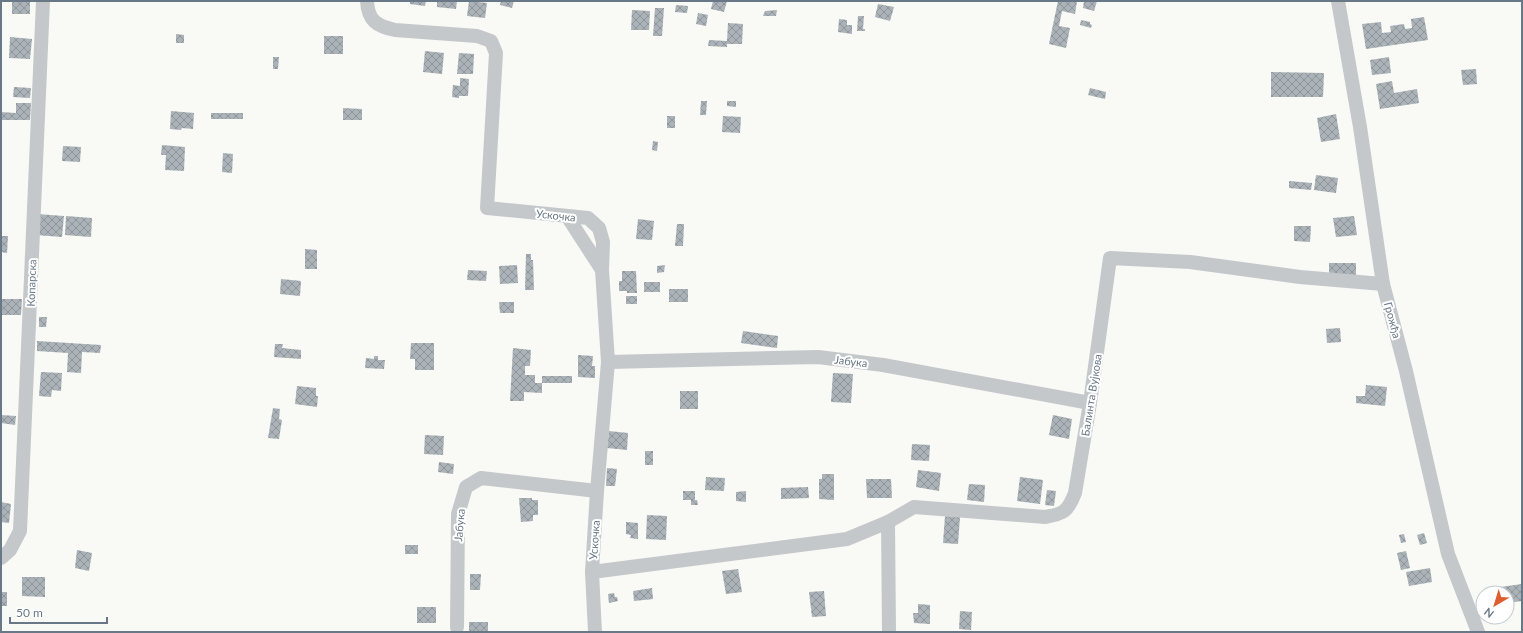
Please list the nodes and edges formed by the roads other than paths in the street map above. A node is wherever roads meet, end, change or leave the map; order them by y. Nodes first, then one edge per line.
1 (43, 1) edge
2 (367, 1) edge
3 (1338, 1) edge
4 (567, 216) junction
5 (602, 270) junction
6 (1383, 284) junction
7 (608, 362) junction
8 (1090, 403) junction
9 (597, 491) junction
10 (888, 522) junction
11 (1, 558) edge
12 (592, 572) junction
13 (457, 627) dead end
14 (595, 632) edge
15 (889, 632) edge
16 (1478, 632) edge

1 - 11 street, Копарска
2 - 4 street, Ускочка
3 - 6 street, Грожђа
4 - 5 street
4 - 5 street, Ускочка
5 - 7 street, Ускочка
6 - 8 street, Балинта Вујкова
6 - 16 street, Грожђа
7 - 8 street, Јабука
7 - 9 street, Ускочка
8 - 10 street, Балинта Вујкова
9 - 12 street, Ускочка
9 - 13 street, Јабука
10 - 12 street, Балинта Вујкова
10 - 15 street
12 - 14 street, Ускочка

